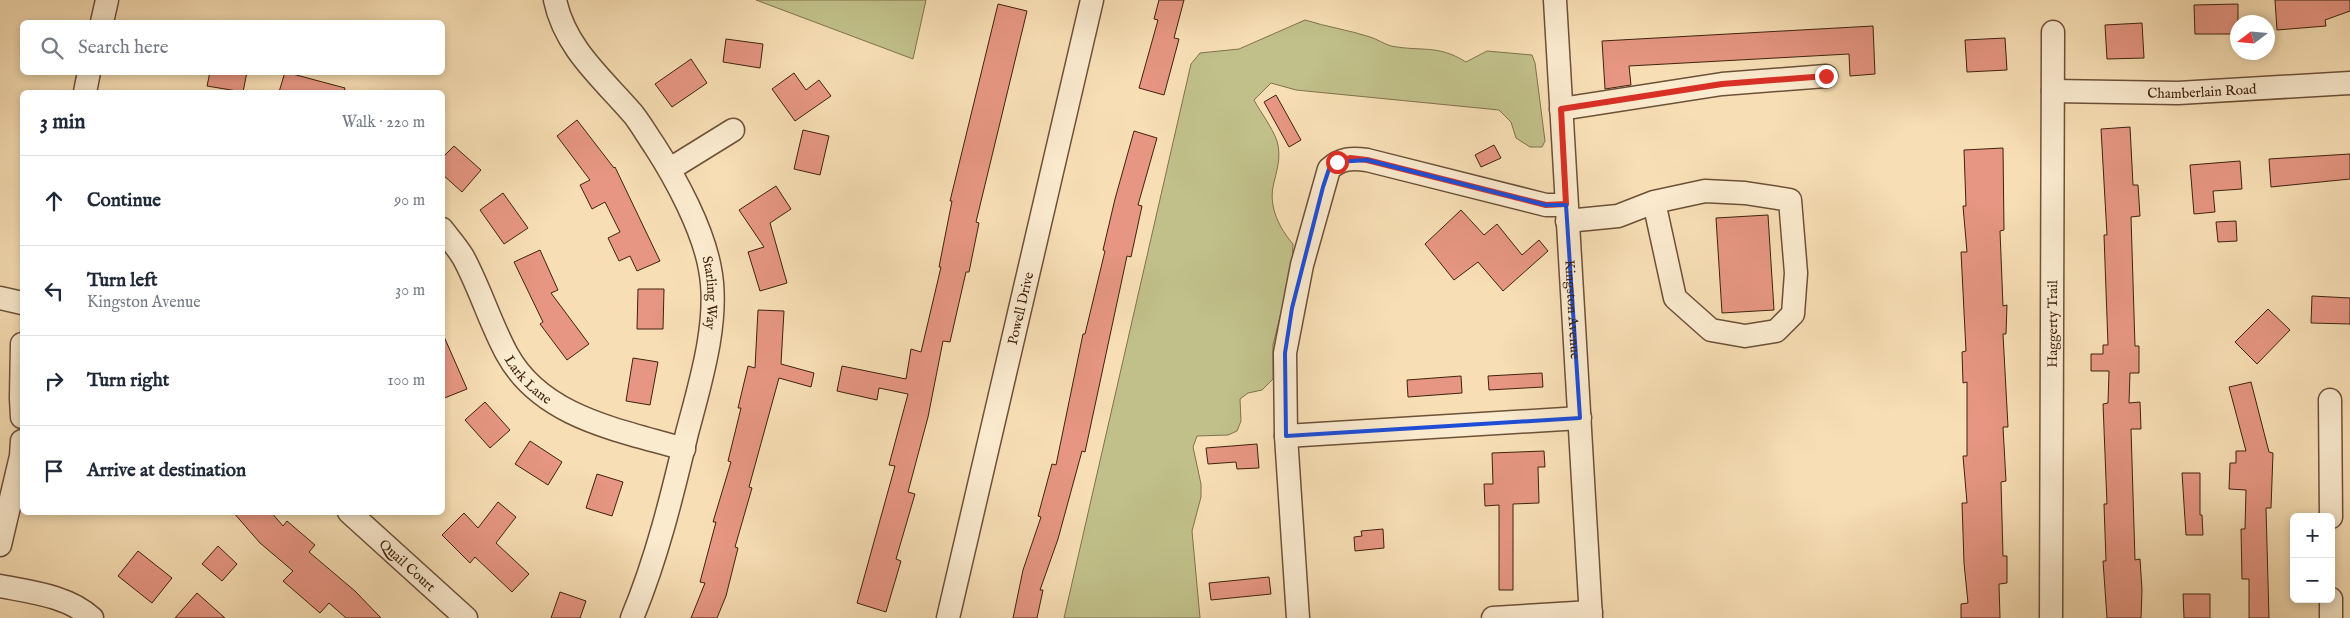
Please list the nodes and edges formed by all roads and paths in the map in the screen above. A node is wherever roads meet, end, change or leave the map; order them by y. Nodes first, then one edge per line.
1 (107, 0) edge
2 (555, 0) edge
3 (1092, 0) edge
4 (1555, 0) edge
5 (102, 20) edge
6 (2053, 32) dead end
7 (89, 75) edge
8 (1826, 76) dead end
9 (2350, 83) edge
10 (86, 90) edge
11 (2053, 91) junction
12 (1561, 109) junction
13 (732, 130) dead end
14 (670, 169) junction
15 (1654, 202) junction
16 (1567, 213) junction
17 (445, 233) edge
18 (0, 298) edge
19 (20, 303) edge
20 (2330, 400) dead end
21 (1580, 418) junction
22 (1286, 436) junction
23 (684, 449) junction
24 (20, 460) edge
25 (2330, 513) edge
26 (352, 515) edge
27 (0, 545) edge
28 (0, 586) edge
29 (2331, 603) edge
30 (1591, 615) edge
31 (92, 618) edge
32 (466, 618) edge
33 (632, 618) edge
34 (948, 618) edge
35 (1298, 618) edge
36 (1493, 618) edge
37 (2051, 618) edge
38 (2331, 618) edge

1 - 5 street
2 - 14 street, Starling Way
3 - 34 street, Powell Drive
4 - 12 street, Kingston Avenue
6 - 11 street, Haggerty Trail
7 - 10 street
8 - 12 street
9 - 11 street, Chamberlain Road
11 - 37 street, Haggerty Trail
12 - 16 street, Kingston Avenue
13 - 14 street
14 - 23 street, Starling Way
15 - 15 street
15 - 16 street
16 - 21 street, Kingston Avenue
16 - 22 street
17 - 23 street, Lark Lane
18 - 19 street
20 - 25 street
21 - 22 street
21 - 30 street, Kingston Avenue
22 - 35 street
23 - 33 street, Starling Way
24 - 27 street
26 - 32 street, Quail Court
28 - 31 street
29 - 38 street
30 - 36 street

